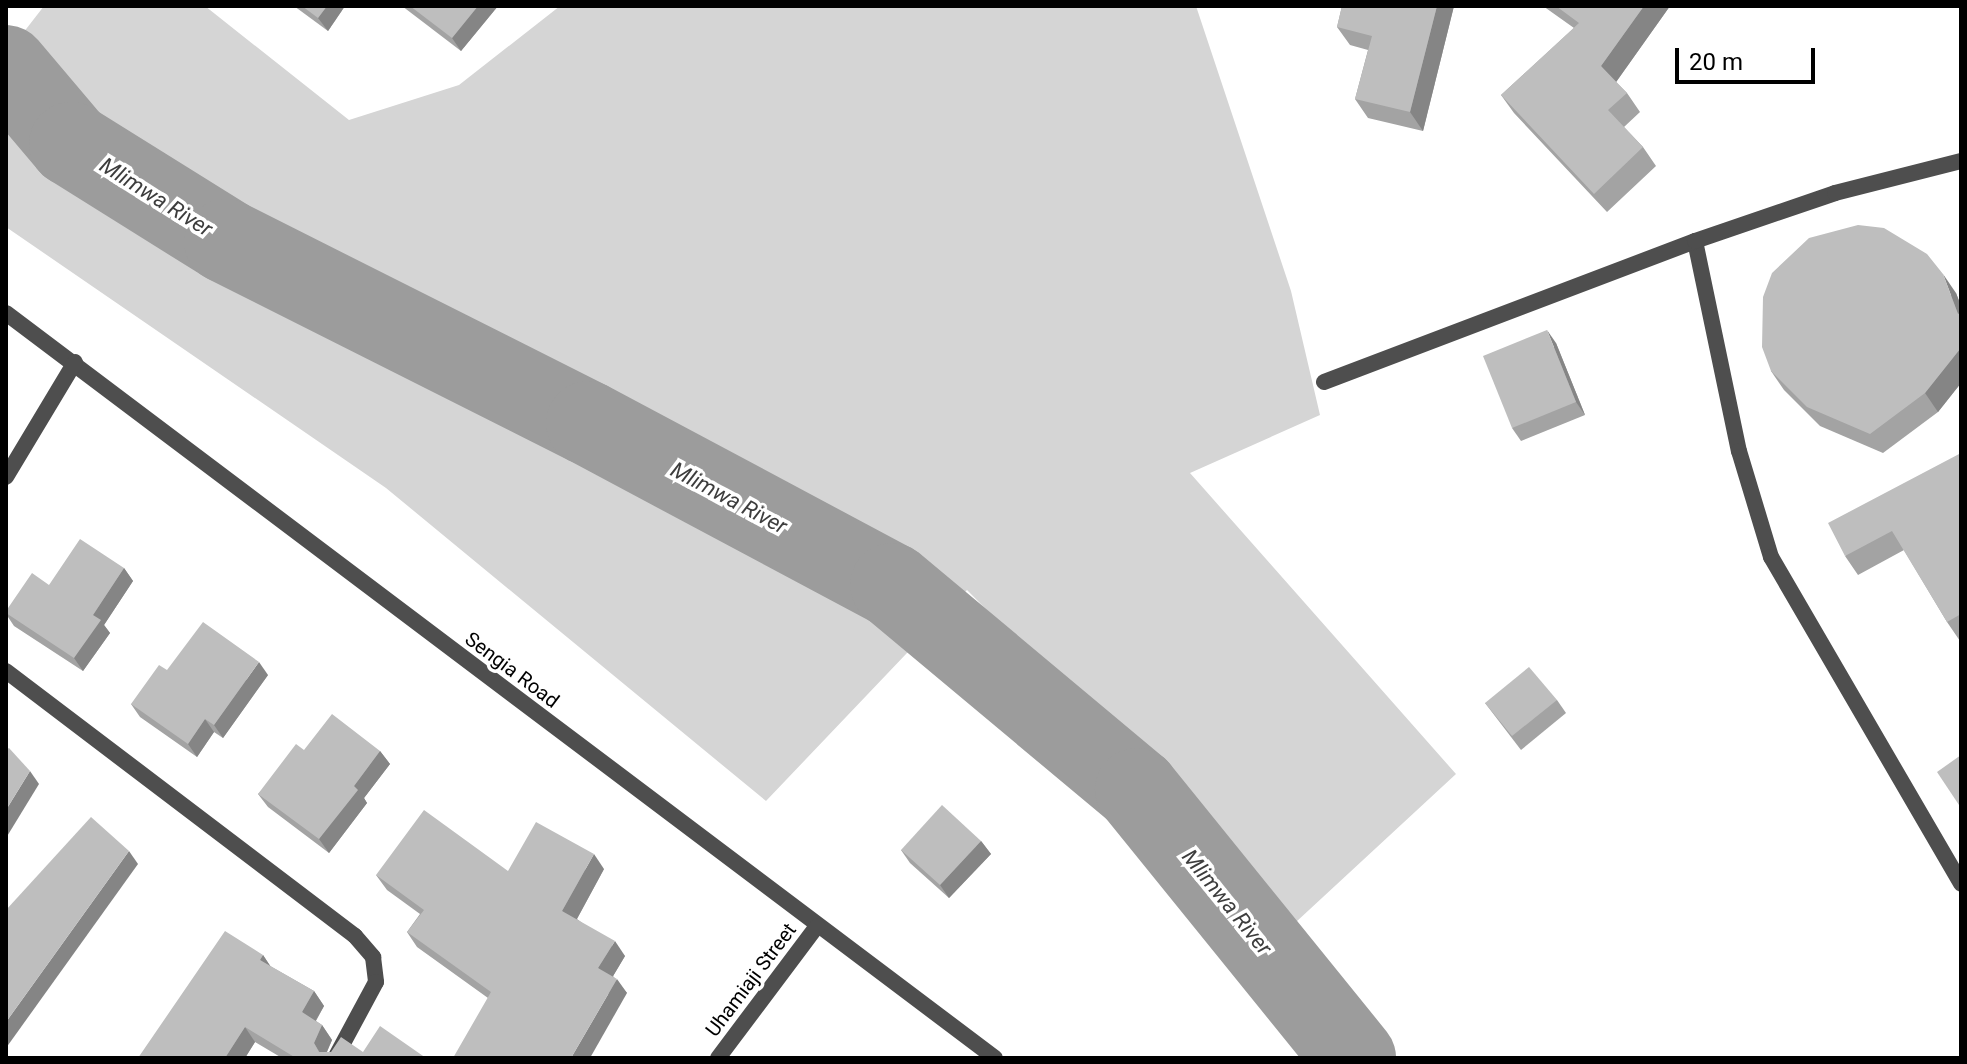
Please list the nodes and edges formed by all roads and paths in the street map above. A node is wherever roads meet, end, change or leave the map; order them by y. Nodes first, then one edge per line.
1 (1961, 161) edge
2 (1695, 241) junction
3 (6, 313) edge
4 (75, 362) junction
5 (1324, 382) dead end
6 (6, 477) edge
7 (6, 671) edge
8 (1961, 884) edge
9 (817, 926) junction
10 (335, 1058) edge
11 (718, 1058) edge
12 (995, 1058) edge

1 - 2 street
2 - 5 street
2 - 8 street
3 - 4 street, Sengia Road
4 - 6 street
4 - 9 street, Sengia Road
7 - 10 street
9 - 11 street, Uhamiaji Street
9 - 12 street, Sengia Road

